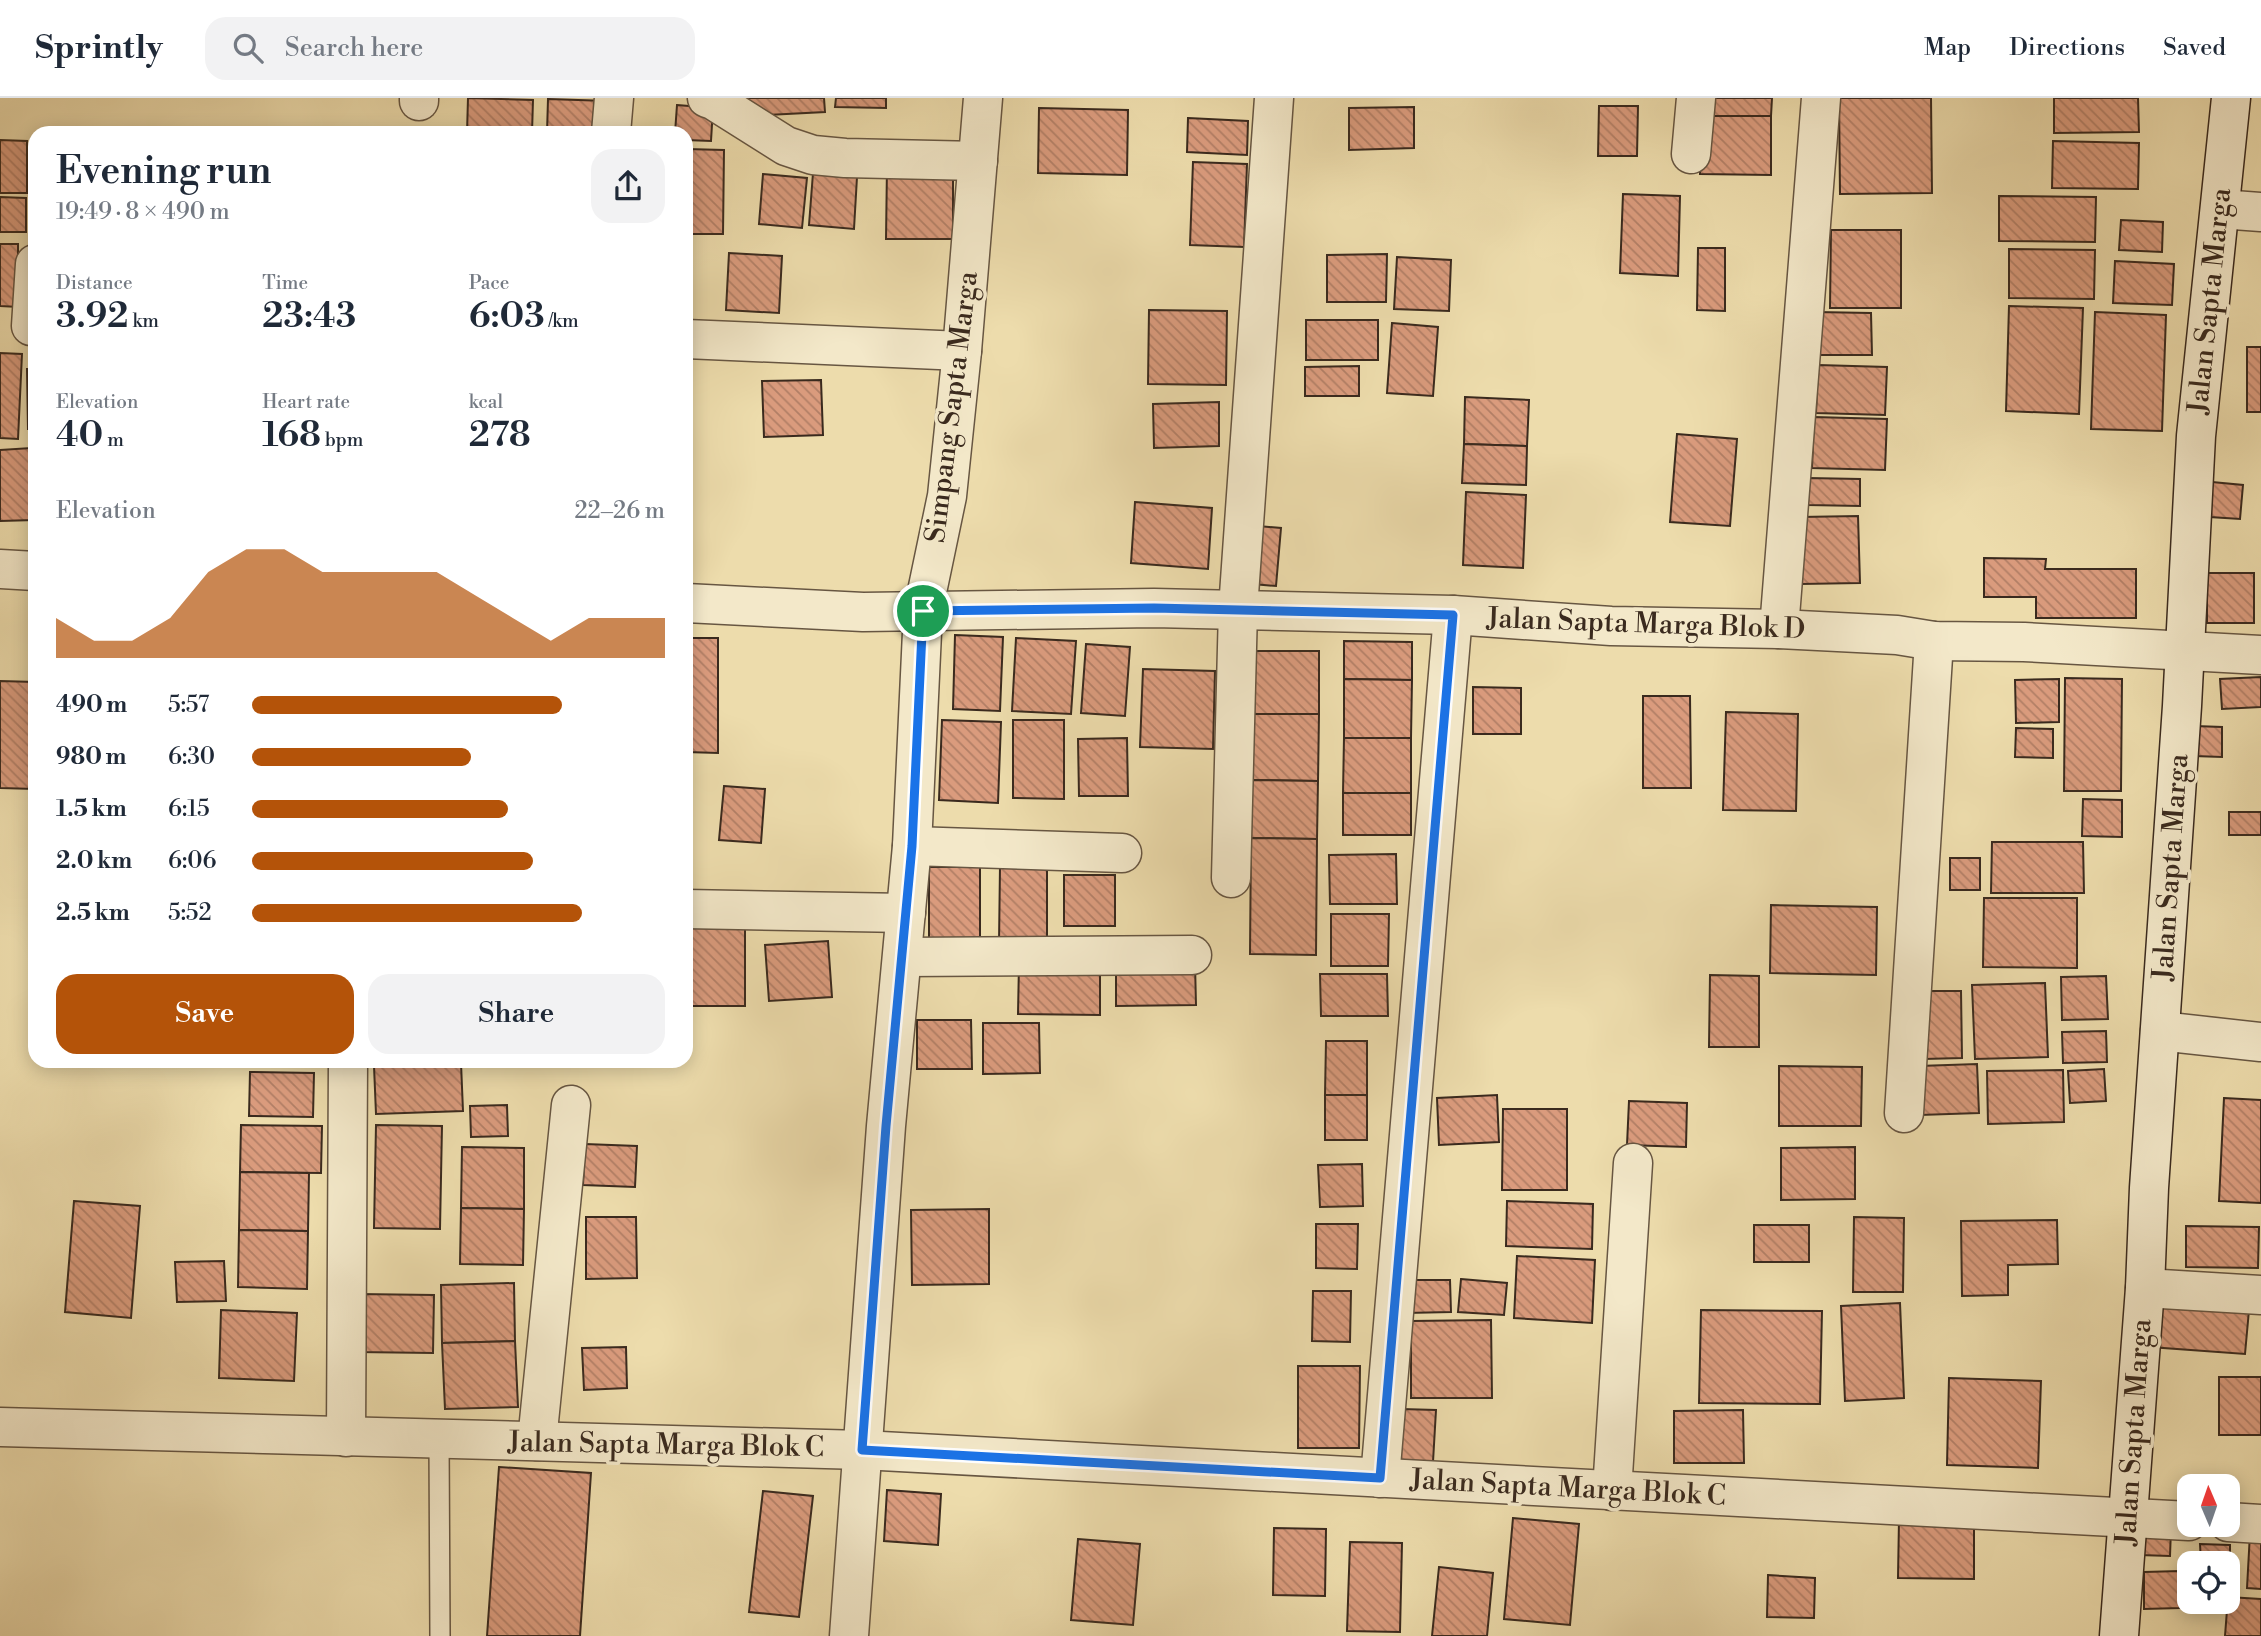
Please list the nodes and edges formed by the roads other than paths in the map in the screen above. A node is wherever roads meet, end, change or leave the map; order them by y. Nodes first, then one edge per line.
1 (614, 98) edge
2 (707, 98) edge
3 (983, 98) edge
4 (1274, 98) edge
5 (1696, 98) edge
6 (1821, 98) edge
7 (2231, 98) edge
8 (612, 126) edge
9 (1691, 154) dead end
10 (978, 161) junction
11 (2220, 209) junction
12 (2261, 212) edge
13 (28, 297) edge
14 (22, 326) edge
15 (693, 339) edge
16 (962, 351) junction
17 (0, 569) edge
18 (28, 571) edge
19 (693, 603) edge
20 (1238, 608) junction
21 (923, 611) junction
22 (1453, 615) junction
23 (1779, 629) junction
24 (1934, 641) junction
25 (2185, 651) junction
26 (2261, 655) edge
27 (912, 846) junction
28 (1122, 853) dead end
29 (1231, 878) dead end
30 (693, 909) edge
31 (906, 913) junction
32 (1192, 955) dead end
33 (904, 957) junction
34 (2160, 1031) junction
35 (2261, 1042) edge
36 (348, 1068) edge
37 (571, 1105) dead end
38 (1904, 1113) dead end
39 (1633, 1163) dead end
40 (2145, 1287) junction
41 (2261, 1295) edge
42 (0, 1427) edge
43 (346, 1437) junction
44 (439, 1439) junction
45 (537, 1441) junction
46 (862, 1450) junction
47 (1380, 1478) junction
48 (1612, 1491) junction
49 (2128, 1518) junction
50 (2177, 1520) edge
51 (2240, 1523) edge
52 (2261, 1524) edge
53 (440, 1636) edge
54 (849, 1636) edge
55 (2119, 1636) edge

1 - 8 street
2 - 10 street
3 - 10 street, Simpang Sapta Marga
4 - 20 street
5 - 9 street
6 - 23 street
7 - 11 street, Jalan Sapta Marga
10 - 16 street, Simpang Sapta Marga
11 - 12 street
11 - 25 street, Jalan Sapta Marga
13 - 14 street
15 - 16 street
16 - 21 street, Simpang Sapta Marga
17 - 18 street
19 - 21 street, Jalan Sapta Marga Blok D
20 - 21 street, Jalan Sapta Marga Blok D
20 - 22 street, Jalan Sapta Marga Blok D
20 - 29 street
21 - 27 street, Simpang Sapta Marga
22 - 23 street, Jalan Sapta Marga Blok D
22 - 47 street
23 - 24 street, Jalan Sapta Marga Blok D
24 - 25 street, Jalan Sapta Marga Blok D
24 - 38 street
25 - 26 street, Jalan Sapta Marga Blok D
25 - 34 street, Jalan Sapta Marga
27 - 28 street
27 - 31 street, Simpang Sapta Marga
30 - 31 street
31 - 33 street, Simpang Sapta Marga
32 - 33 street
33 - 46 street, Simpang Sapta Marga
34 - 35 street
34 - 40 street, Jalan Sapta Marga
36 - 43 street
37 - 45 street
39 - 48 street
40 - 41 street
40 - 49 street, Jalan Sapta Marga
42 - 43 street, Jalan Sapta Marga Blok C
43 - 44 street, Jalan Sapta Marga Blok C
44 - 45 street, Jalan Sapta Marga Blok C
44 - 53 lane
45 - 46 street, Jalan Sapta Marga Blok C
46 - 47 street, Jalan Sapta Marga Blok C
46 - 54 street, Simpang Sapta Marga
47 - 48 street, Jalan Sapta Marga Blok C
48 - 49 street, Jalan Sapta Marga Blok C
49 - 50 street, Jalan Sapta Marga Blok C
49 - 55 street, Jalan Sapta Marga
51 - 52 street

